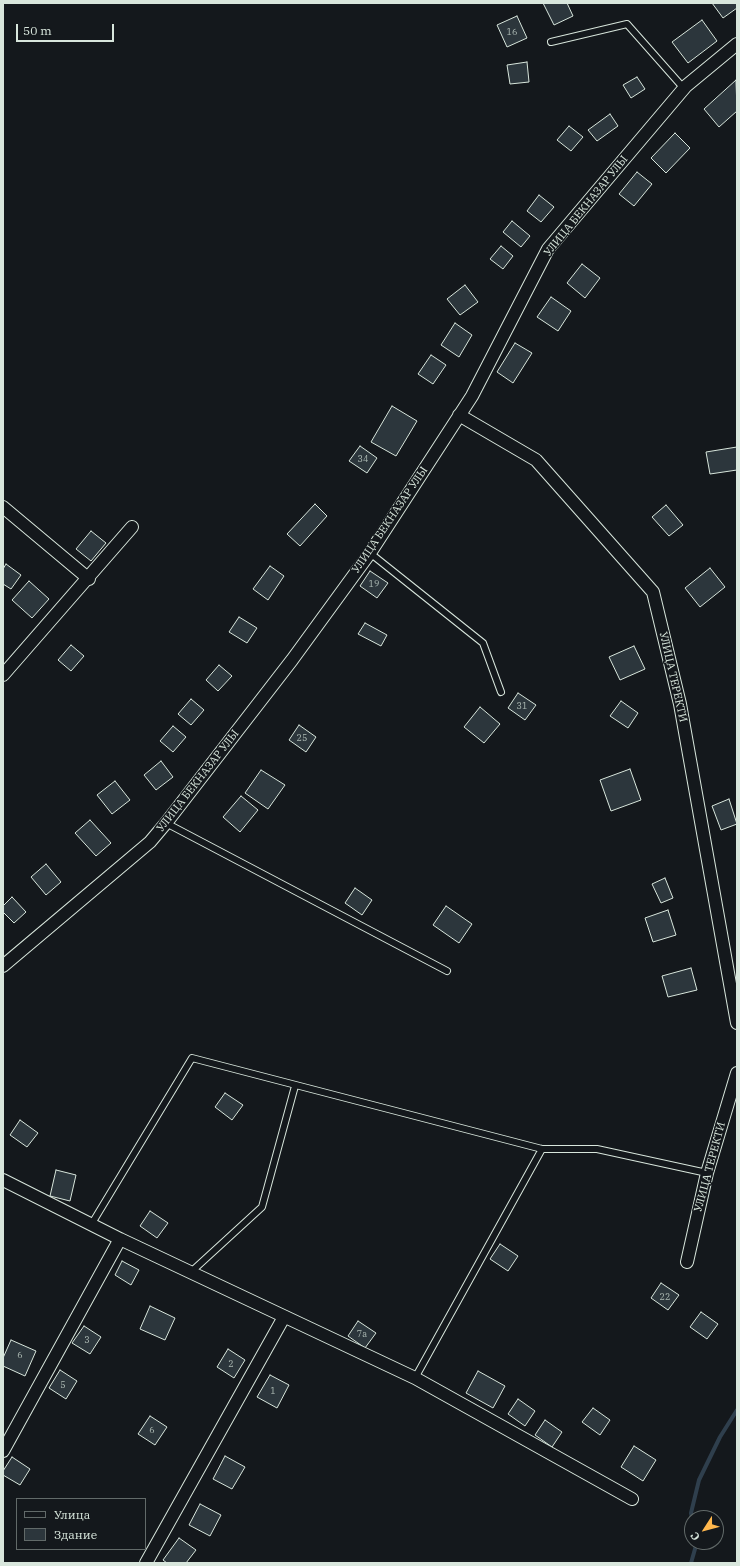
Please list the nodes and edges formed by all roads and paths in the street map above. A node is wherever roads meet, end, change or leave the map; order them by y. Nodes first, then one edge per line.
1 (551, 42) dead end
2 (737, 44) edge
3 (686, 86) junction
4 (459, 416) junction
5 (3, 507) edge
6 (132, 527) dead end
7 (370, 553) junction
8 (89, 579) junction
9 (3, 675) edge
10 (501, 692) dead end
11 (166, 824) junction
12 (3, 966) edge
13 (446, 971) dead end
14 (737, 1023) edge
15 (737, 1073) edge
16 (295, 1086) junction
17 (542, 1149) junction
18 (707, 1173) junction
19 (3, 1180) edge
20 (90, 1225) junction
21 (120, 1239) junction
22 (687, 1262) dead end
23 (191, 1272) junction
24 (284, 1317) junction
25 (414, 1378) junction
26 (3, 1451) edge
27 (632, 1498) dead end
28 (146, 1563) edge

1 - 3 lane
2 - 3 street, УЛИЦА БЕКНАЗАР УЛЫ
3 - 4 street, УЛИЦА БЕКНАЗАР УЛЫ
4 - 7 street, УЛИЦА БЕКНАЗАР УЛЫ
4 - 14 street, УЛИЦА ТЕРЕКТИ
5 - 8 street
6 - 8 street
7 - 10 lane
7 - 11 street, УЛИЦА БЕКНАЗАР УЛЫ
8 - 9 street
11 - 12 street, УЛИЦА БЕКНАЗАР УЛЫ
11 - 13 lane
15 - 18 street, УЛИЦА ТЕРЕКТИ
16 - 17 lane
16 - 20 lane
16 - 23 lane
17 - 18 lane
17 - 25 lane
18 - 22 street, УЛИЦА ТЕРЕКТИ
19 - 20 street
20 - 21 street
21 - 23 street
21 - 26 street
23 - 24 street
24 - 25 street
24 - 28 street
25 - 27 street

